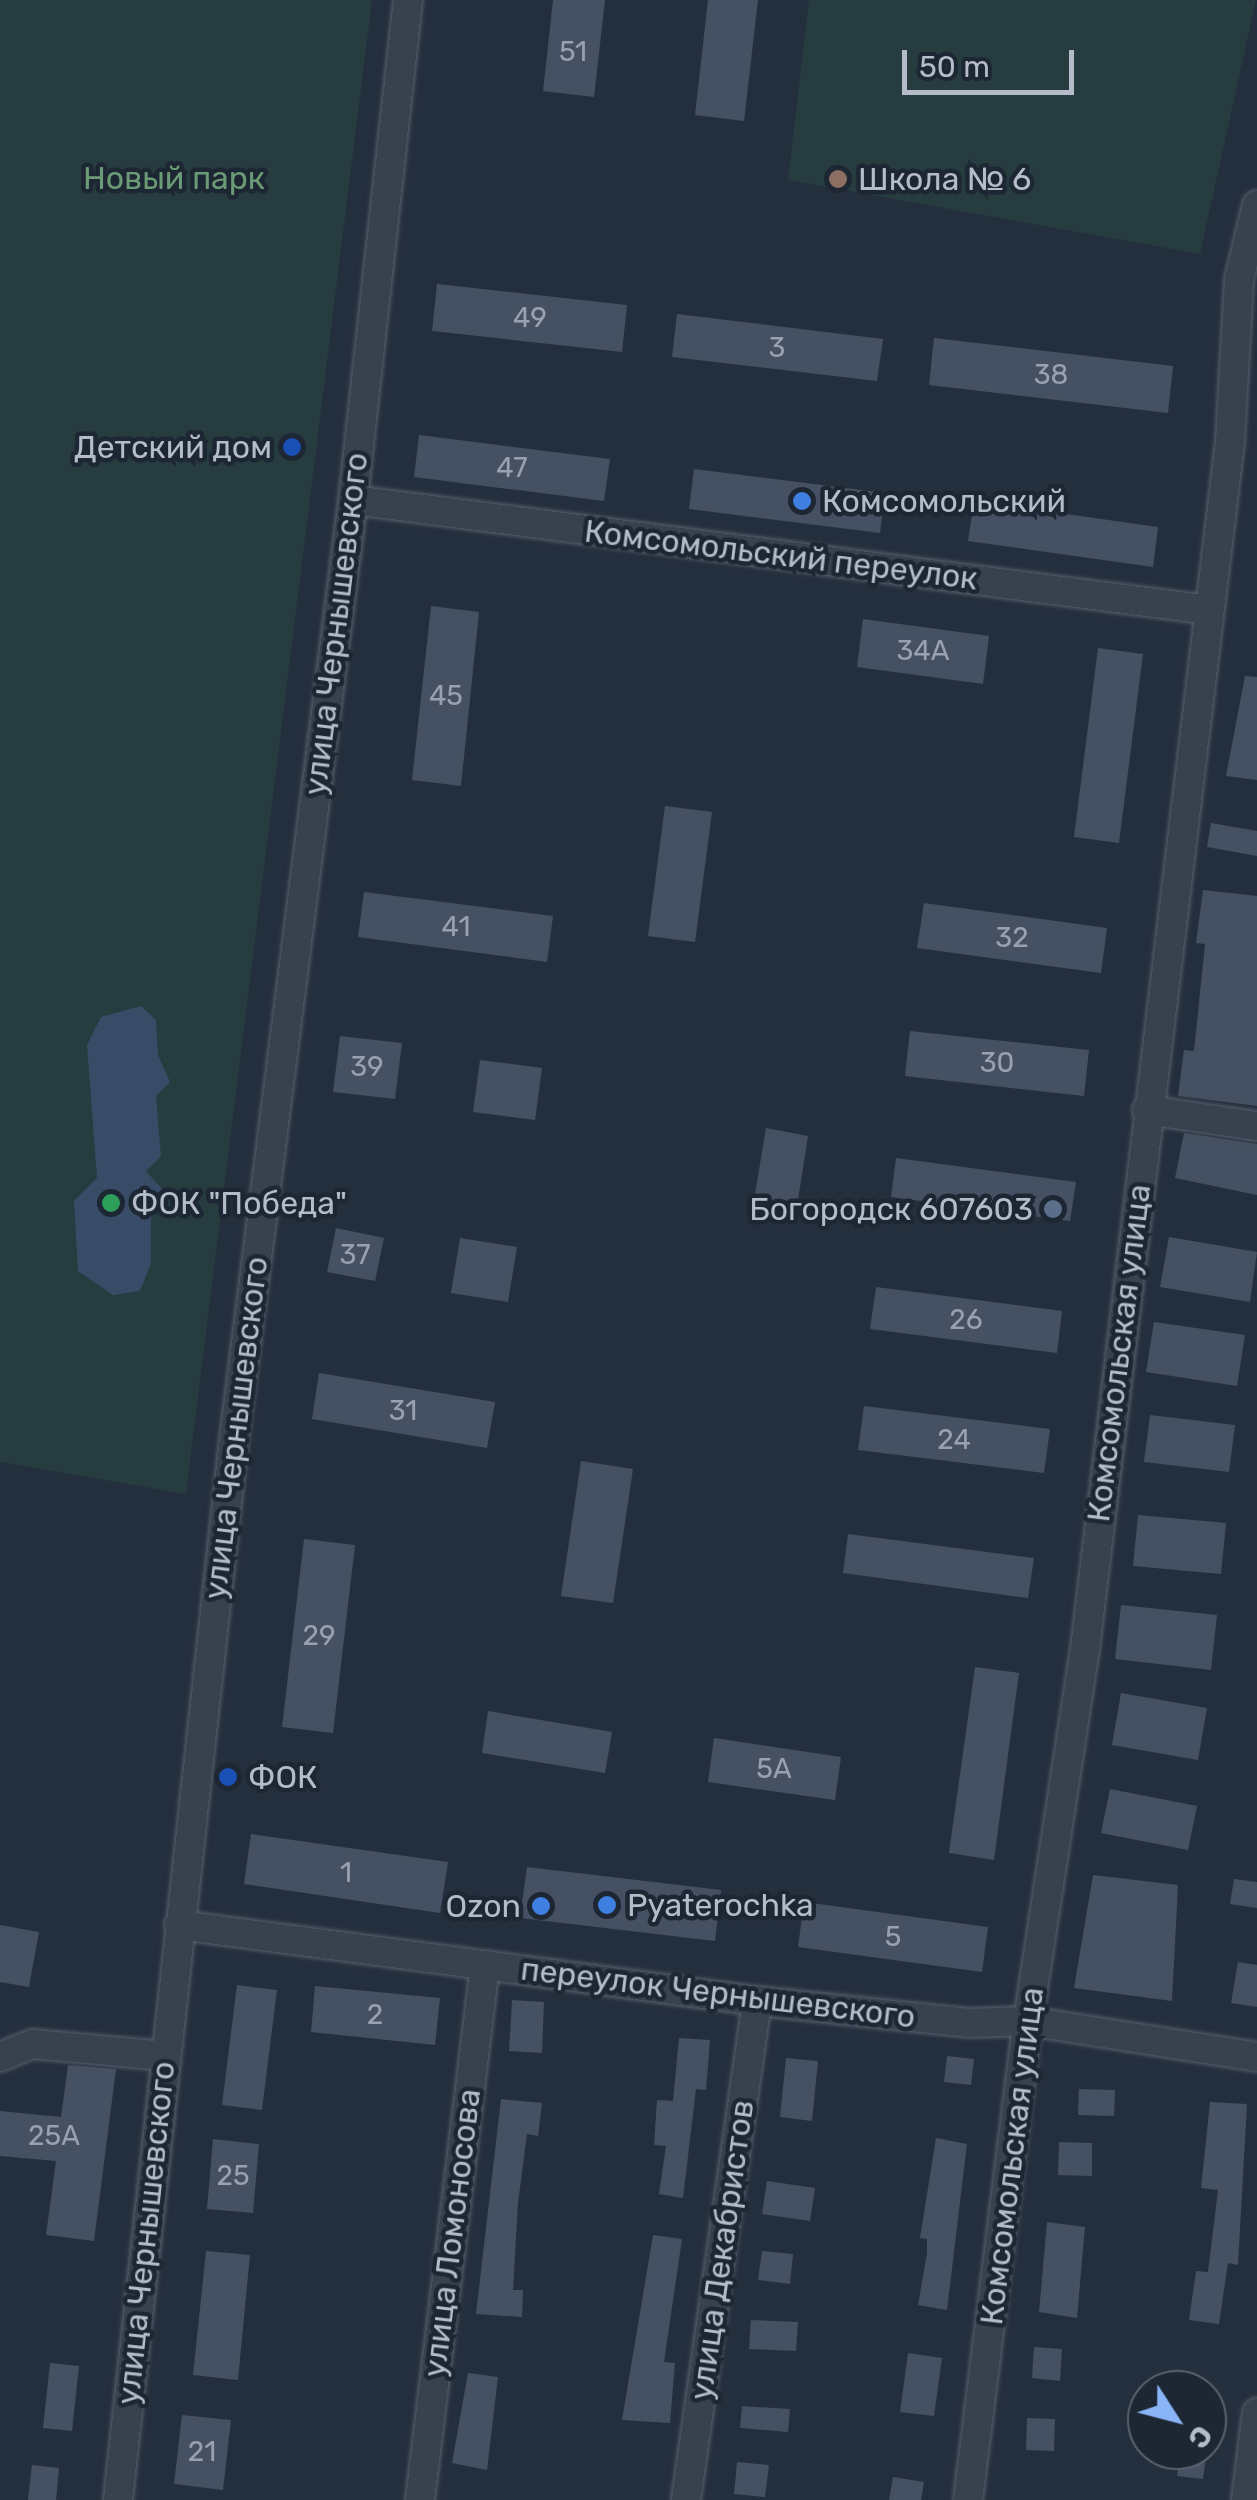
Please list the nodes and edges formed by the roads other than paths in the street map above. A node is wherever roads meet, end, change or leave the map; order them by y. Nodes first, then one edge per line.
1 (408, 0) edge
2 (1257, 205) edge
3 (354, 500) junction
4 (1209, 610) junction
5 (1147, 1110) junction
6 (1257, 1126) edge
7 (179, 1925) junction
8 (484, 1965) junction
9 (757, 2001) junction
10 (1028, 2022) junction
11 (165, 2056) junction
12 (0, 2057) edge
13 (1257, 2058) edge
14 (1257, 2413) edge
15 (118, 2500) edge
16 (420, 2500) edge
17 (686, 2500) edge
18 (968, 2500) edge
19 (1246, 2500) edge

1 - 3 street, улица Чернышевского
2 - 4 street, Комсомольская улица
3 - 4 street, Комсомольский переулок
3 - 7 street, улица Чернышевского
4 - 5 street, Комсомольская улица
5 - 6 street
5 - 10 street, Комсомольская улица
7 - 8 street, переулок Чернышевского
7 - 11 street, улица Чернышевского
8 - 9 street, переулок Чернышевского
8 - 16 street, улица Ломоносова
9 - 10 street, переулок Чернышевского
9 - 17 street, улица Декабристов
10 - 13 street, переулок Чернышевского
10 - 18 street, Комсомольская улица
11 - 12 street
11 - 15 street, улица Чернышевского
14 - 19 street

